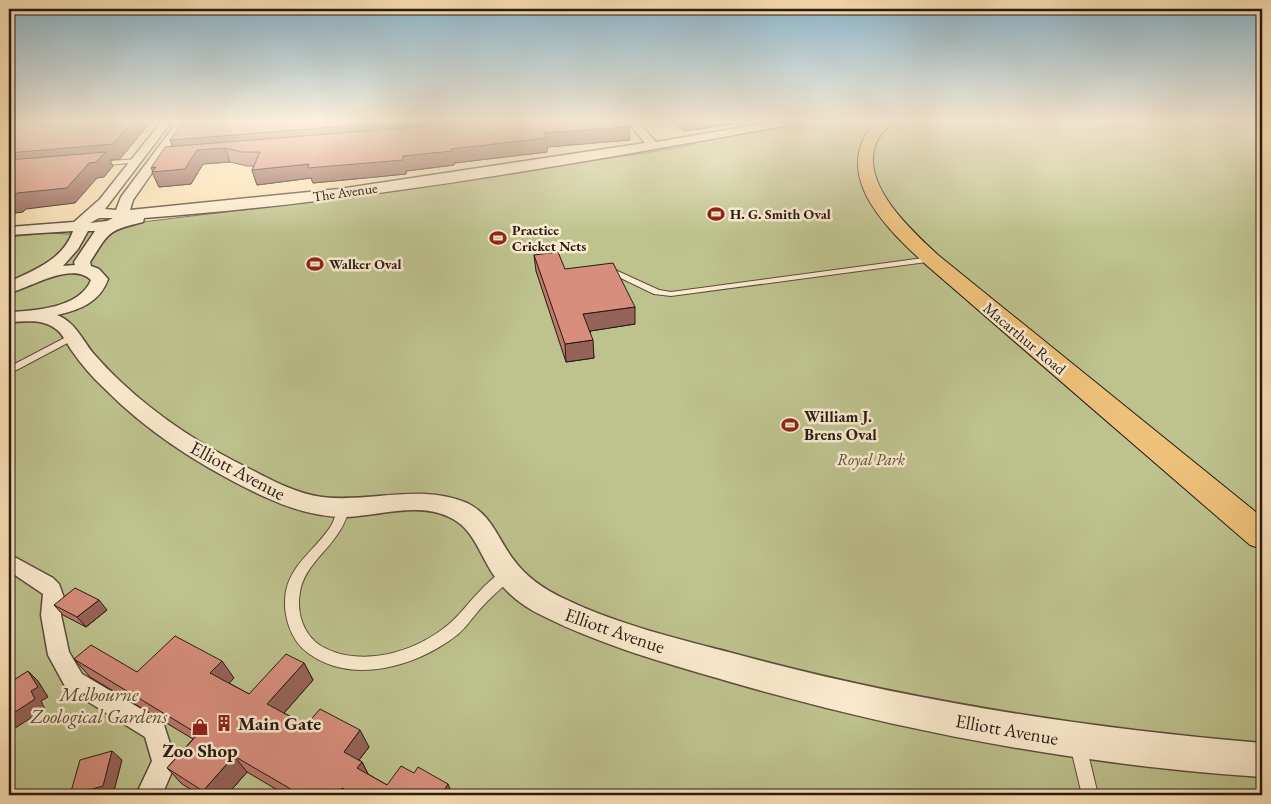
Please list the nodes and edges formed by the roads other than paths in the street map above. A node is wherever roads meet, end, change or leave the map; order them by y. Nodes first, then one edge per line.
1 (139, 159) edge
2 (159, 159) joint
3 (569, 159) edge
4 (865, 159) edge
5 (137, 161) junction
6 (87, 165) edge
7 (118, 219) junction
8 (84, 222) junction
9 (9, 231) edge
10 (931, 260) junction
11 (608, 270) edge
12 (89, 272) junction
13 (31, 278) junction
14 (9, 288) edge
15 (79, 301) junction
16 (18, 317) edge
17 (69, 332) junction
18 (9, 371) edge
19 (344, 508) junction
20 (1258, 533) edge
21 (9, 562) edge
22 (508, 574) junction
23 (1077, 741) junction
24 (1262, 760) edge
25 (149, 795) edge
26 (1090, 795) edge

1 - 5 street
2 - 5 street
2 - 7 street
3 - 7 street, The Avenue
4 - 10 highway, Macarthur Road
5 - 6 lane
5 - 8 street
7 - 8 street, The Avenue
7 - 12 street
8 - 9 street
8 - 13 street
10 - 11 lane
10 - 20 highway, Macarthur Road
12 - 13 street
12 - 15 street
13 - 14 street
15 - 16 street
15 - 17 street
16 - 17 street, Elliott Avenue
17 - 18 lane
17 - 19 street, Elliott Avenue
19 - 22 street, Elliott Avenue
19 - 22 lane
21 - 25 street
22 - 23 street, Elliott Avenue
23 - 24 street, Elliott Avenue
23 - 26 lane

